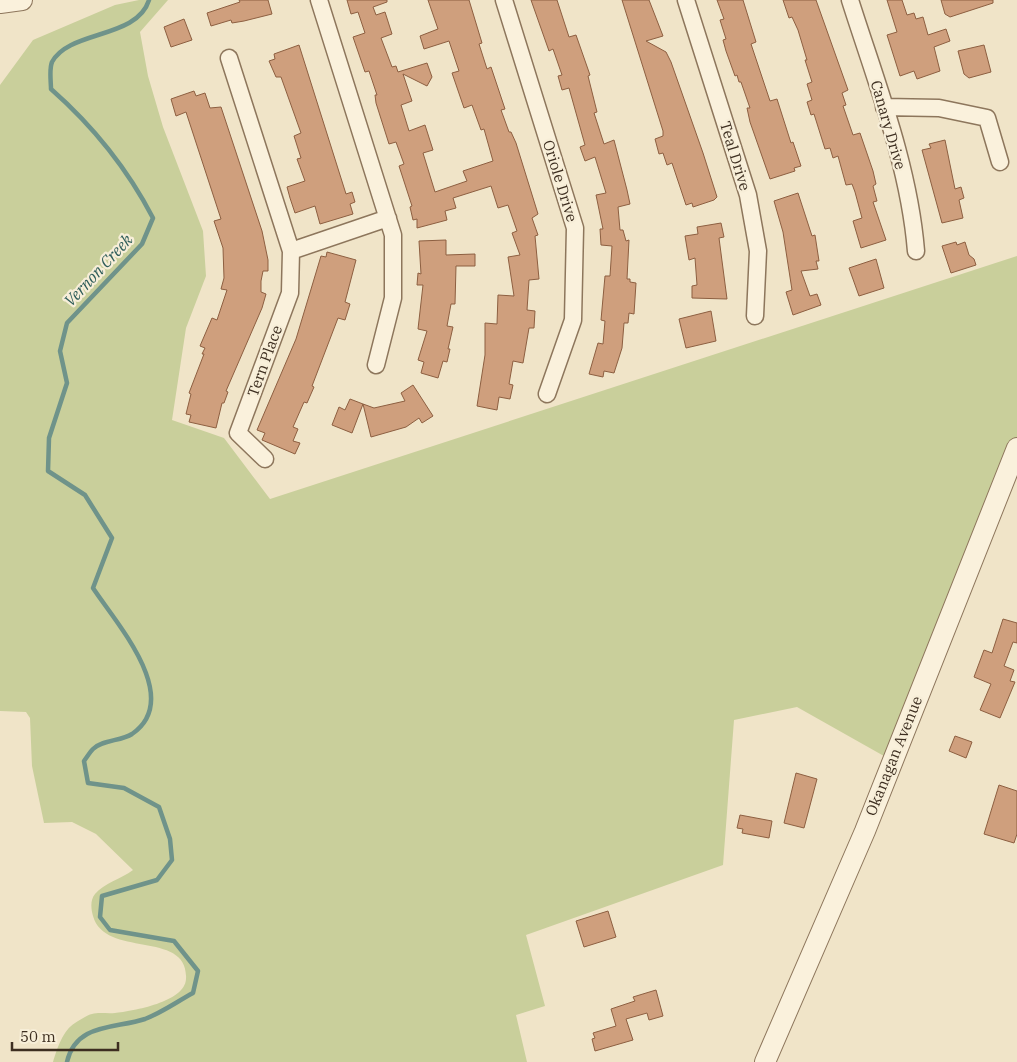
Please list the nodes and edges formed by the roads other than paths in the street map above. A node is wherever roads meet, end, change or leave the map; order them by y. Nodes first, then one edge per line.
1 (22, 0) edge
2 (319, 0) edge
3 (504, 0) edge
4 (686, 0) edge
5 (850, 0) edge
6 (0, 3) edge
7 (229, 58) dead end
8 (884, 107) junction
9 (1000, 162) dead end
10 (388, 218) junction
11 (291, 251) junction
12 (916, 252) dead end
13 (755, 316) dead end
14 (376, 365) dead end
15 (547, 394) dead end
16 (1017, 448) edge
17 (265, 459) dead end
18 (765, 1062) edge

1 - 6 street
2 - 10 street
3 - 15 street, Oriole Drive
4 - 13 street, Teal Drive
5 - 8 street, Canary Drive
7 - 11 street, Tern Place
8 - 9 street
8 - 12 street, Canary Drive
10 - 11 street
10 - 14 street
11 - 17 street, Tern Place
16 - 18 street, Okanagan Avenue

